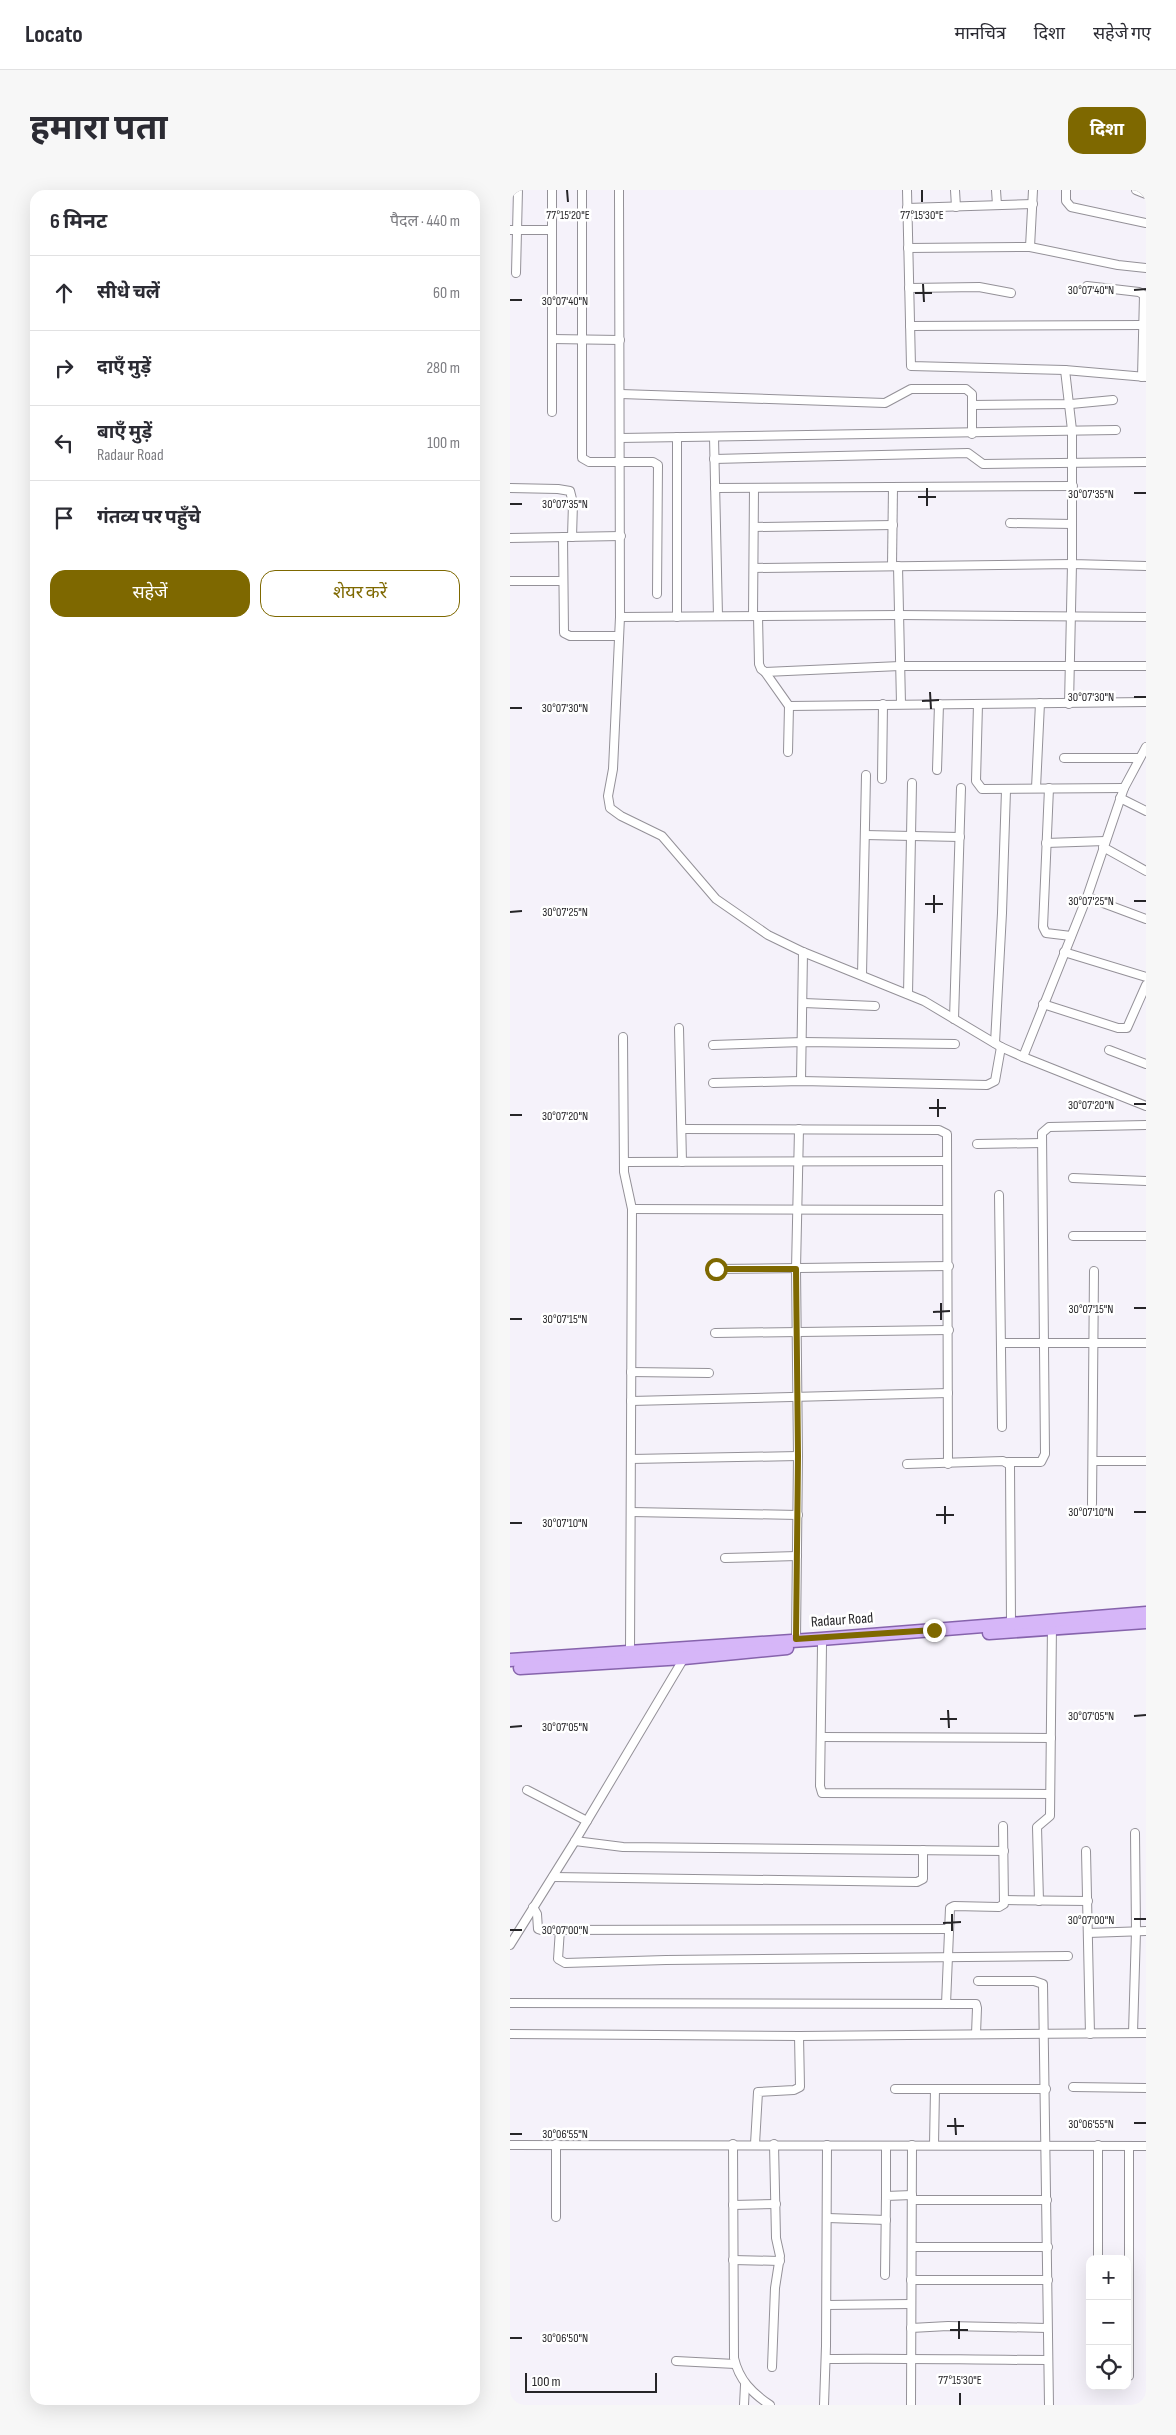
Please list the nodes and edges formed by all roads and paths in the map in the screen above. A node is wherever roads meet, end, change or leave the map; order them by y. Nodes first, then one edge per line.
1 (518, 190) edge
2 (552, 190) edge
3 (582, 190) edge
4 (619, 190) edge
5 (907, 190) edge
6 (955, 190) edge
7 (996, 190) edge
8 (1033, 190) edge
9 (1066, 190) edge
10 (1136, 190) edge
11 (1146, 194) edge
12 (1032, 204) junction
13 (997, 205) junction
14 (956, 207) junction
15 (907, 208) junction
16 (1146, 223) edge
17 (514, 230) edge
18 (552, 230) junction
19 (1030, 247) junction
20 (908, 248) junction
21 (1146, 268) edge
22 (516, 273) dead end
23 (1087, 286) dead end
24 (909, 288) junction
25 (1012, 293) dead end
26 (1143, 325) junction
27 (910, 326) junction
28 (552, 339) junction
29 (583, 340) junction
30 (620, 340) junction
31 (1065, 370) junction
32 (1144, 377) edge
33 (621, 394) junction
34 (1113, 400) dead end
35 (972, 404) junction
36 (1071, 404) junction
37 (552, 412) dead end
38 (1072, 430) junction
39 (1116, 430) dead end
40 (972, 434) junction
41 (677, 437) junction
42 (714, 437) junction
43 (620, 438) junction
44 (714, 459) junction
45 (620, 461) junction
46 (1072, 462) junction
47 (1146, 462) edge
48 (1073, 486) junction
49 (893, 487) junction
50 (715, 488) junction
51 (754, 488) junction
52 (510, 489) edge
53 (1010, 523) dead end
54 (1072, 524) junction
55 (893, 525) junction
56 (754, 527) junction
57 (621, 536) junction
58 (563, 537) junction
59 (572, 537) junction
60 (510, 538) edge
61 (1072, 564) junction
62 (895, 566) junction
63 (1146, 566) edge
64 (754, 568) junction
65 (510, 581) edge
66 (563, 581) junction
67 (657, 594) dead end
68 (899, 615) junction
69 (718, 616) junction
70 (756, 616) junction
71 (1070, 616) junction
72 (677, 617) junction
73 (1146, 617) edge
74 (620, 618) junction
75 (619, 636) junction
76 (900, 666) junction
77 (1146, 666) edge
78 (1069, 668) junction
79 (765, 672) junction
80 (1146, 702) edge
81 (1040, 703) junction
82 (883, 704) junction
83 (901, 704) junction
84 (939, 704) junction
85 (978, 704) junction
86 (1069, 704) junction
87 (789, 706) junction
88 (1146, 747) edge
89 (788, 752) dead end
90 (1064, 758) dead end
91 (1139, 758) junction
92 (937, 770) dead end
93 (866, 775) dead end
94 (882, 779) dead end
95 (912, 783) dead end
96 (961, 788) dead end
97 (1036, 788) junction
98 (1049, 788) junction
99 (1124, 788) junction
100 (1006, 790) junction
101 (1120, 798) junction
102 (1146, 811) edge
103 (865, 835) junction
104 (911, 836) junction
105 (960, 837) junction
106 (1046, 843) junction
107 (1104, 844) junction
108 (1146, 871) edge
109 (1087, 897) junction
110 (1146, 919) edge
111 (1070, 936) junction
112 (803, 952) junction
113 (1064, 952) junction
114 (862, 975) junction
115 (1146, 977) edge
116 (1146, 985) edge
117 (908, 994) junction
118 (804, 1003) junction
119 (1043, 1004) junction
120 (1143, 1004) edge
121 (876, 1006) dead end
122 (954, 1019) junction
123 (679, 1028) dead end
124 (623, 1036) dead end
125 (803, 1042) junction
126 (955, 1044) dead end
127 (713, 1045) dead end
128 (998, 1045) junction
129 (1109, 1050) dead end
130 (1023, 1057) junction
131 (1146, 1064) edge
132 (801, 1081) junction
133 (713, 1083) dead end
134 (1146, 1106) edge
135 (1146, 1125) edge
136 (682, 1128) junction
137 (799, 1129) junction
138 (1042, 1143) junction
139 (977, 1144) dead end
140 (946, 1161) junction
141 (624, 1162) junction
142 (682, 1162) junction
143 (797, 1162) junction
144 (1073, 1178) dead end
145 (1146, 1181) edge
146 (999, 1195) dead end
147 (797, 1209) junction
148 (632, 1210) junction
149 (947, 1210) junction
150 (1073, 1236) dead end
151 (1146, 1236) edge
152 (949, 1266) junction
153 (716, 1269) dead end
154 (796, 1269) junction
155 (1094, 1271) dead end
156 (949, 1330) junction
157 (796, 1332) junction
158 (715, 1333) dead end
159 (1001, 1342) junction
160 (1045, 1342) junction
161 (1094, 1342) junction
162 (1146, 1343) edge
163 (631, 1372) junction
164 (709, 1373) dead end
165 (948, 1393) junction
166 (797, 1396) junction
167 (630, 1401) junction
168 (1002, 1427) dead end
169 (798, 1456) junction
170 (630, 1459) junction
171 (1093, 1461) junction
172 (1146, 1461) edge
173 (1008, 1462) junction
174 (907, 1464) dead end
175 (948, 1464) junction
176 (1092, 1504) dead end
177 (631, 1512) junction
178 (798, 1515) junction
179 (797, 1556) junction
180 (725, 1558) dead end
181 (1146, 1613) edge
182 (1146, 1622) edge
183 (1011, 1623) junction
184 (1052, 1624) junction
185 (796, 1639) junction
186 (822, 1645) junction
187 (630, 1652) junction
188 (684, 1658) junction
189 (510, 1660) edge
190 (510, 1668) edge
191 (821, 1737) junction
192 (1051, 1738) junction
193 (527, 1790) dead end
194 (1050, 1794) junction
195 (588, 1821) junction
196 (1003, 1826) dead end
197 (1135, 1833) dead end
198 (576, 1841) junction
199 (923, 1850) junction
200 (1004, 1851) junction
201 (1086, 1851) dead end
202 (553, 1876) junction
203 (1004, 1900) junction
204 (1039, 1901) junction
205 (1088, 1901) junction
206 (533, 1907) junction
207 (560, 1929) junction
208 (950, 1929) junction
209 (1136, 1931) junction
210 (1146, 1931) edge
211 (1088, 1933) junction
212 (510, 1944) edge
213 (1068, 1956) dead end
214 (950, 1959) junction
215 (978, 1981) dead end
216 (510, 2003) edge
217 (946, 2004) junction
218 (1133, 2033) junction
219 (510, 2034) edge
220 (976, 2034) junction
221 (1044, 2034) junction
222 (1090, 2034) junction
223 (1146, 2034) edge
224 (799, 2036) junction
225 (1073, 2087) dead end
226 (1146, 2088) edge
227 (895, 2089) dead end
228 (934, 2089) junction
229 (1046, 2089) junction
230 (510, 2144) edge
231 (556, 2144) junction
232 (733, 2144) junction
233 (756, 2144) junction
234 (774, 2144) junction
235 (827, 2145) junction
236 (912, 2145) junction
237 (934, 2145) junction
238 (886, 2146) junction
239 (1046, 2146) junction
240 (1098, 2146) junction
241 (1129, 2146) junction
242 (1146, 2146) edge
243 (886, 2196) junction
244 (912, 2198) junction
245 (1047, 2200) junction
246 (776, 2204) junction
247 (733, 2205) junction
248 (556, 2217) dead end
249 (828, 2218) junction
250 (886, 2220) junction
251 (912, 2247) junction
252 (1048, 2247) junction
253 (1098, 2255) edge
254 (733, 2260) junction
255 (780, 2261) junction
256 (885, 2275) dead end
257 (911, 2280) junction
258 (1048, 2280) junction
259 (911, 2304) junction
260 (827, 2305) junction
261 (911, 2328) junction
262 (1047, 2328) junction
263 (1130, 2345) edge
264 (911, 2358) junction
265 (826, 2359) junction
266 (1048, 2360) junction
267 (676, 2361) dead end
268 (735, 2364) junction
269 (772, 2367) dead end
270 (745, 2385) junction
271 (744, 2405) edge
272 (770, 2405) edge
273 (824, 2405) edge
274 (911, 2405) edge
275 (1049, 2405) edge

1 - 17 street
2 - 18 street
3 - 29 street
4 - 30 street
5 - 15 street
6 - 14 street
7 - 13 street
8 - 12 street
9 - 16 street
10 - 11 street
12 - 13 street
12 - 19 street
13 - 14 street
14 - 15 street
15 - 20 street
17 - 18 street
17 - 22 street
18 - 28 street
19 - 20 street
19 - 21 street
20 - 24 street
23 - 26 street
24 - 25 street
24 - 27 street
26 - 27 street
26 - 32 street
27 - 31 street
28 - 29 street
28 - 37 street
29 - 30 street
29 - 45 street
30 - 33 street
31 - 32 street
31 - 36 street
33 - 35 street
33 - 43 street
34 - 36 street
35 - 36 street
35 - 40 street
36 - 38 street
38 - 39 street
38 - 40 street
38 - 46 street
40 - 42 street
41 - 42 street
41 - 43 street
41 - 72 street
42 - 44 street
43 - 45 street
44 - 46 street
44 - 50 street
45 - 57 street
45 - 67 street
46 - 47 street
46 - 48 street
48 - 49 street
48 - 54 street
49 - 51 street
49 - 55 street
50 - 51 street
50 - 69 street
51 - 56 street
52 - 59 street
53 - 54 street
54 - 61 street
55 - 56 street
55 - 62 street
56 - 64 street
57 - 59 street
57 - 74 street
58 - 59 street
58 - 60 street
58 - 66 street
61 - 62 street
61 - 63 street
61 - 71 street
62 - 64 street
62 - 68 street
64 - 70 street
65 - 66 street
66 - 75 street
68 - 70 street
68 - 71 street
68 - 76 street
69 - 70 street
69 - 72 street
70 - 79 street
71 - 73 street
71 - 78 street
72 - 74 street
74 - 75 street
75 - 112 street
76 - 78 street
76 - 79 street
76 - 83 street
77 - 78 street
78 - 86 street
79 - 87 street
80 - 86 street
81 - 85 street
81 - 86 street
81 - 97 street
82 - 83 street
82 - 87 street
82 - 94 street
83 - 84 street
84 - 85 street
84 - 92 street
85 - 100 street
87 - 89 street
88 - 91 street
90 - 91 street
91 - 99 street
93 - 103 street
95 - 104 street
96 - 105 street
97 - 98 street
97 - 100 street
98 - 99 street
98 - 106 street
99 - 101 street
100 - 128 street
101 - 102 street
101 - 107 street
103 - 104 street
103 - 114 street
104 - 105 street
104 - 117 street
105 - 122 street
106 - 107 street
106 - 111 street
107 - 108 street
107 - 109 street
109 - 110 street
109 - 111 street
111 - 113 street
112 - 114 street
112 - 118 street
113 - 115 street
113 - 119 street
114 - 117 street
116 - 120 street
117 - 122 street
118 - 121 street
118 - 125 street
119 - 120 street
119 - 130 street
122 - 128 street
123 - 136 street
124 - 141 street
125 - 126 street
125 - 127 street
125 - 132 street
128 - 130 street
128 - 132 street
129 - 131 street
130 - 134 street
132 - 133 street
135 - 138 street
136 - 137 street
136 - 142 street
137 - 140 street
137 - 143 street
138 - 139 street
138 - 160 street
140 - 143 street
140 - 149 street
141 - 142 street
141 - 148 street
142 - 143 street
143 - 147 street
144 - 145 street
146 - 159 street
147 - 148 street
147 - 149 street
147 - 154 street
148 - 163 street
149 - 152 street
150 - 151 street
152 - 154 street
152 - 156 street
153 - 154 street
154 - 157 street
155 - 161 street
156 - 157 street
156 - 165 street
157 - 158 street
157 - 166 street
159 - 160 street
159 - 168 street
160 - 161 street
160 - 173 street
161 - 162 street
161 - 171 street
163 - 164 street
163 - 167 street
165 - 166 street
165 - 175 street
166 - 167 street
166 - 169 street
167 - 170 street
169 - 170 street
169 - 178 street
170 - 177 street
171 - 172 street
171 - 176 street
173 - 175 street
173 - 183 street
174 - 175 street
177 - 178 street
177 - 187 street
178 - 179 street
179 - 180 street
179 - 185 street
181 - 184 main road, Radaur Road
182 - 184 main road, Radaur Road
183 - 184 main road, Radaur Road
183 - 185 main road, Radaur Road
184 - 186 main road, Radaur Road
184 - 192 street
185 - 187 main road, Radaur Road
186 - 188 main road, Radaur Road
186 - 191 street
187 - 189 main road, Radaur Road
188 - 190 main road, Radaur Road
188 - 195 street
191 - 192 street
191 - 194 street
192 - 194 street
193 - 195 street
194 - 204 street
195 - 198 street
196 - 200 street
197 - 209 street
198 - 199 street
198 - 202 street
199 - 200 street
199 - 202 street
200 - 203 street
201 - 205 street
202 - 206 street
203 - 204 street
203 - 208 street
204 - 205 street
205 - 211 street
206 - 207 street
206 - 212 street
207 - 208 street
207 - 214 street
208 - 214 street
209 - 210 street
209 - 211 street
209 - 218 street
211 - 222 street
213 - 214 street
214 - 217 street
215 - 221 street
216 - 217 street
217 - 220 street
218 - 222 street
218 - 223 street
219 - 224 street
220 - 221 street
220 - 224 street
221 - 222 street
221 - 229 street
224 - 233 street
225 - 226 street
227 - 228 street
228 - 229 street
228 - 237 street
229 - 239 street
230 - 231 street
231 - 232 street
231 - 248 street
232 - 233 street
232 - 247 street
233 - 234 street
234 - 235 street
234 - 246 street
235 - 238 street
235 - 249 street
236 - 237 street
236 - 238 street
236 - 244 street
237 - 239 street
238 - 243 street
239 - 240 street
239 - 245 street
240 - 241 street
240 - 253 street
241 - 242 street
241 - 263 street
243 - 244 street
243 - 250 street
244 - 245 street
244 - 251 street
245 - 252 street
246 - 247 street
246 - 255 street
247 - 254 street
249 - 250 street
249 - 260 street
250 - 256 street
251 - 252 street
251 - 257 street
252 - 258 street
254 - 255 street
254 - 268 street
255 - 269 street
257 - 258 street
257 - 259 street
258 - 262 street
259 - 260 street
259 - 261 street
260 - 265 street
261 - 262 street
261 - 264 street
262 - 266 street
264 - 265 street
264 - 266 street
264 - 274 street
265 - 273 street
266 - 275 street
267 - 268 street
268 - 270 street
270 - 271 street
270 - 272 street

